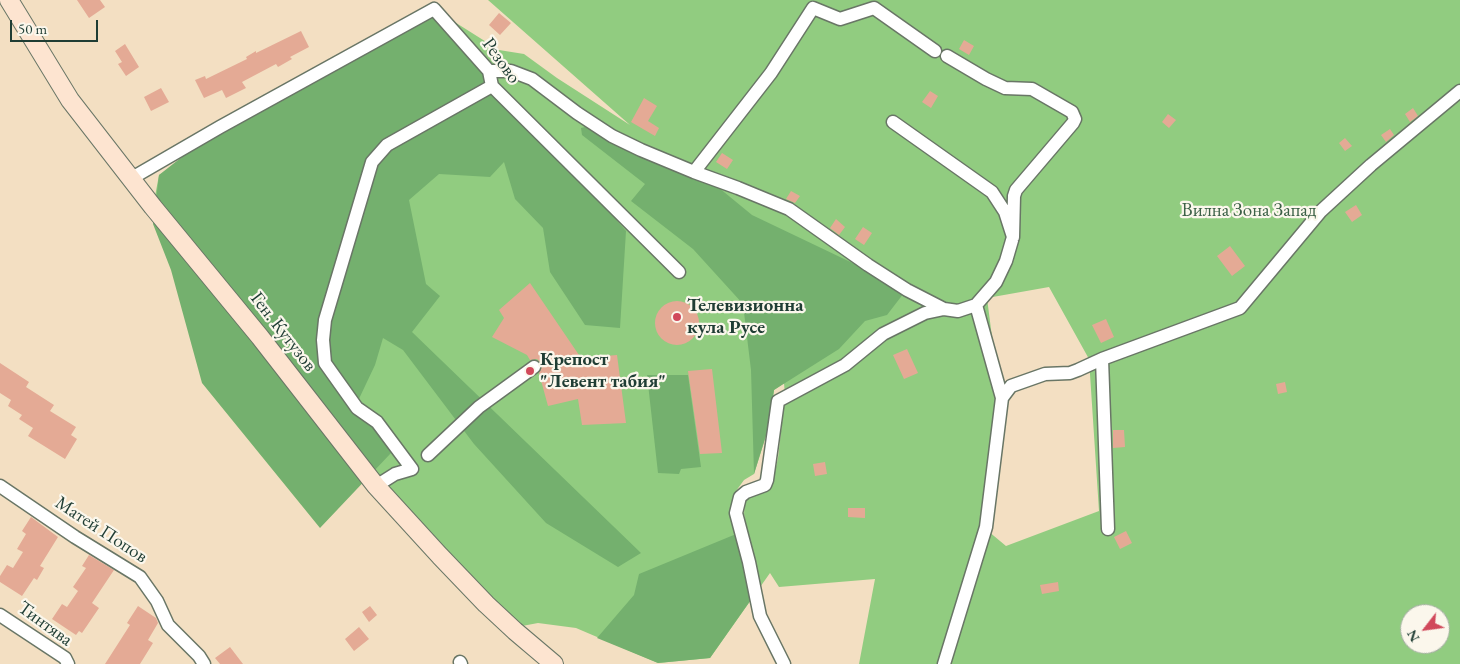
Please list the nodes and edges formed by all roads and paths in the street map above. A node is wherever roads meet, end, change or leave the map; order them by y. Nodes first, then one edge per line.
1 (9, 0) edge
2 (815, 4) edge
3 (432, 5) edge
4 (489, 71) junction
5 (492, 86) junction
6 (1460, 91) edge
7 (893, 122) dead end
8 (694, 172) junction
9 (132, 178) junction
10 (1013, 237) junction
11 (680, 272) dead end
12 (976, 305) junction
13 (944, 309) junction
14 (1102, 359) junction
15 (534, 367) dead end
16 (1002, 398) junction
17 (428, 455) dead end
18 (0, 486) edge
19 (376, 486) junction
20 (1108, 529) dead end
21 (0, 615) edge
22 (68, 664) edge
23 (204, 664) edge
24 (554, 664) edge
25 (784, 664) edge
26 (944, 664) edge

1 - 9 street, Ген. Кутузов
2 - 8 street
2 - 10 street
3 - 4 street, Резово
3 - 9 street, Резово
4 - 5 street, Резово
4 - 8 street
5 - 11 street, Резово
5 - 19 street
6 - 14 street
7 - 10 street
8 - 13 street
9 - 19 street, Ген. Кутузов
10 - 12 street
12 - 13 street
12 - 16 street
13 - 25 street
14 - 16 street
14 - 20 street
15 - 17 street
16 - 26 street
18 - 23 street, Матей Попов
19 - 24 street, Ген. Кутузов
21 - 22 street, Тинтява

